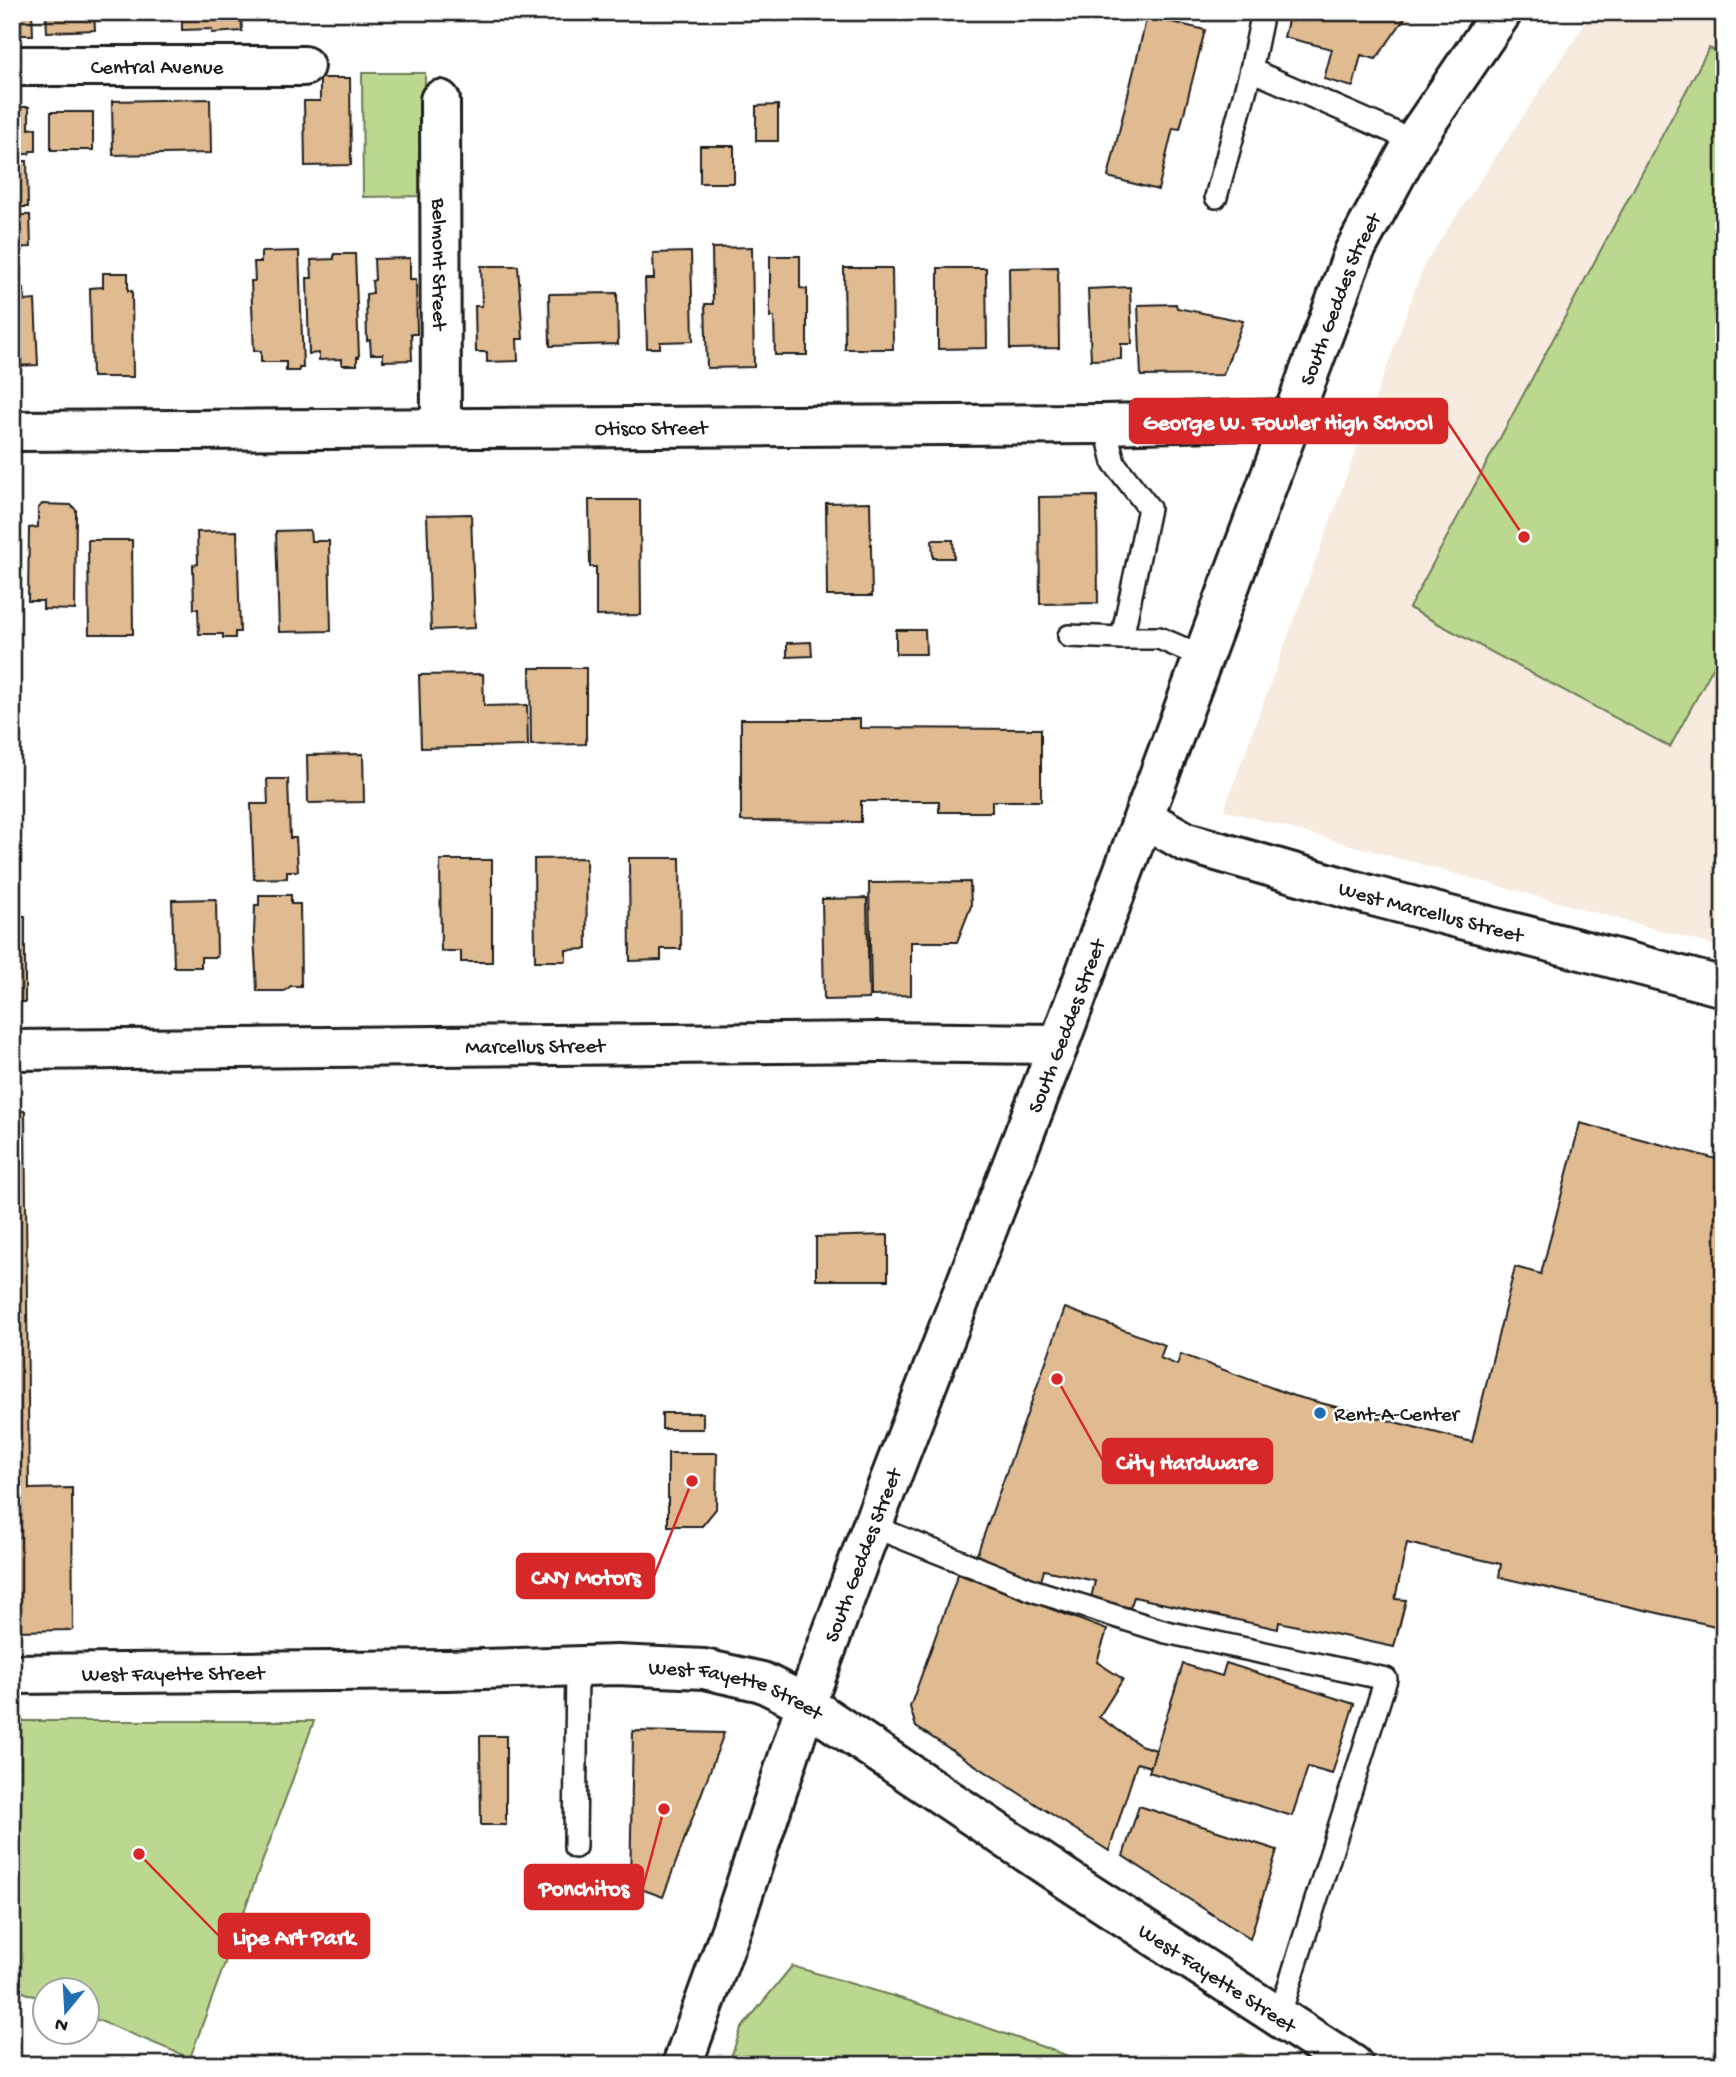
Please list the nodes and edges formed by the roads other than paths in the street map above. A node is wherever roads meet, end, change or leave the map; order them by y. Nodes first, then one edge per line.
1 (1263, 12) edge
2 (1502, 12) edge
3 (12, 66) edge
4 (304, 66) dead end
5 (1251, 70) junction
6 (440, 100) dead end
7 (1414, 141) junction
8 (1216, 197) dead end
9 (1291, 419) junction
10 (1105, 424) junction
11 (442, 428) junction
12 (12, 431) edge
13 (1069, 636) dead end
14 (1122, 638) junction
15 (1203, 657) junction
16 (1144, 818) junction
17 (1724, 987) edge
18 (1059, 1044) junction
19 (12, 1050) edge
20 (872, 1526) junction
21 (577, 1666) junction
22 (12, 1674) edge
23 (806, 1704) junction
24 (575, 1847) dead end
25 (1279, 2017) junction
26 (682, 2065) edge
27 (1353, 2065) edge

1 - 5 lane
2 - 7 street, South Geddes Street
3 - 4 street, Central Avenue
5 - 7 lane
5 - 8 lane
6 - 11 street, Belmont Street
7 - 9 street, South Geddes Street
9 - 10 street, Otisco Street
9 - 15 street, South Geddes Street
10 - 11 street, Otisco Street
10 - 14 lane
11 - 12 street, Otisco Street
13 - 14 lane
14 - 15 lane
15 - 16 street, South Geddes Street
16 - 17 street, West Marcellus Street
16 - 18 street, South Geddes Street
18 - 19 street, Marcellus Street
18 - 20 street, South Geddes Street
20 - 23 street, South Geddes Street
20 - 25 lane
21 - 22 street, West Fayette Street
21 - 23 street, West Fayette Street
21 - 24 lane
23 - 25 street, West Fayette Street
23 - 26 street, South Geddes Street
25 - 27 street, West Fayette Street

